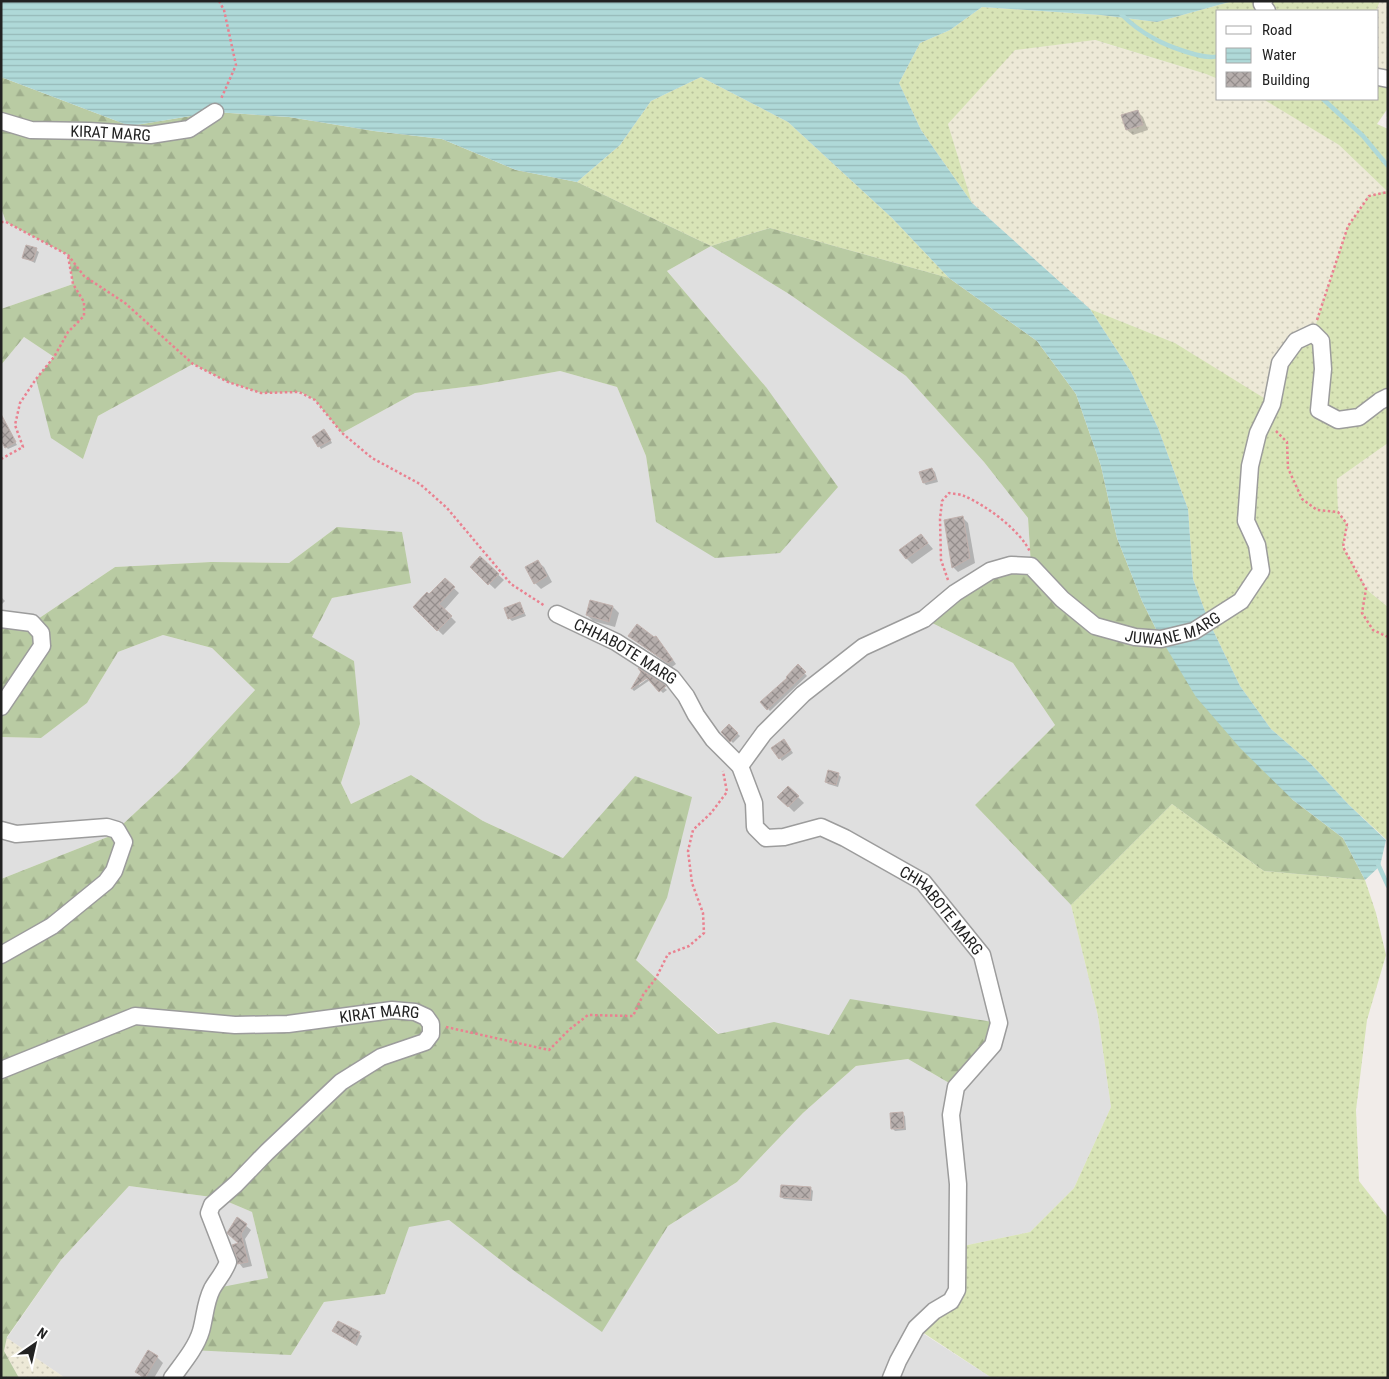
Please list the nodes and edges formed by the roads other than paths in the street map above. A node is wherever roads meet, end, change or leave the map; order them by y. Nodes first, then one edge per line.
1 (215, 112) road end
2 (1, 121) edge
3 (1388, 397) edge
4 (557, 614) road end
5 (1, 619) edge
6 (1, 707) edge
7 (740, 766) junction
8 (1, 830) edge
9 (1, 956) edge
10 (1, 1070) edge
11 (172, 1378) edge
12 (891, 1378) edge

1 - 2 street, KIRAT MARG
3 - 7 street, JUWANE MARG
4 - 7 street, CHHABOTE MARG
5 - 6 street
7 - 12 street, CHHABOTE MARG
8 - 9 street
10 - 11 street, KIRAT MARG

